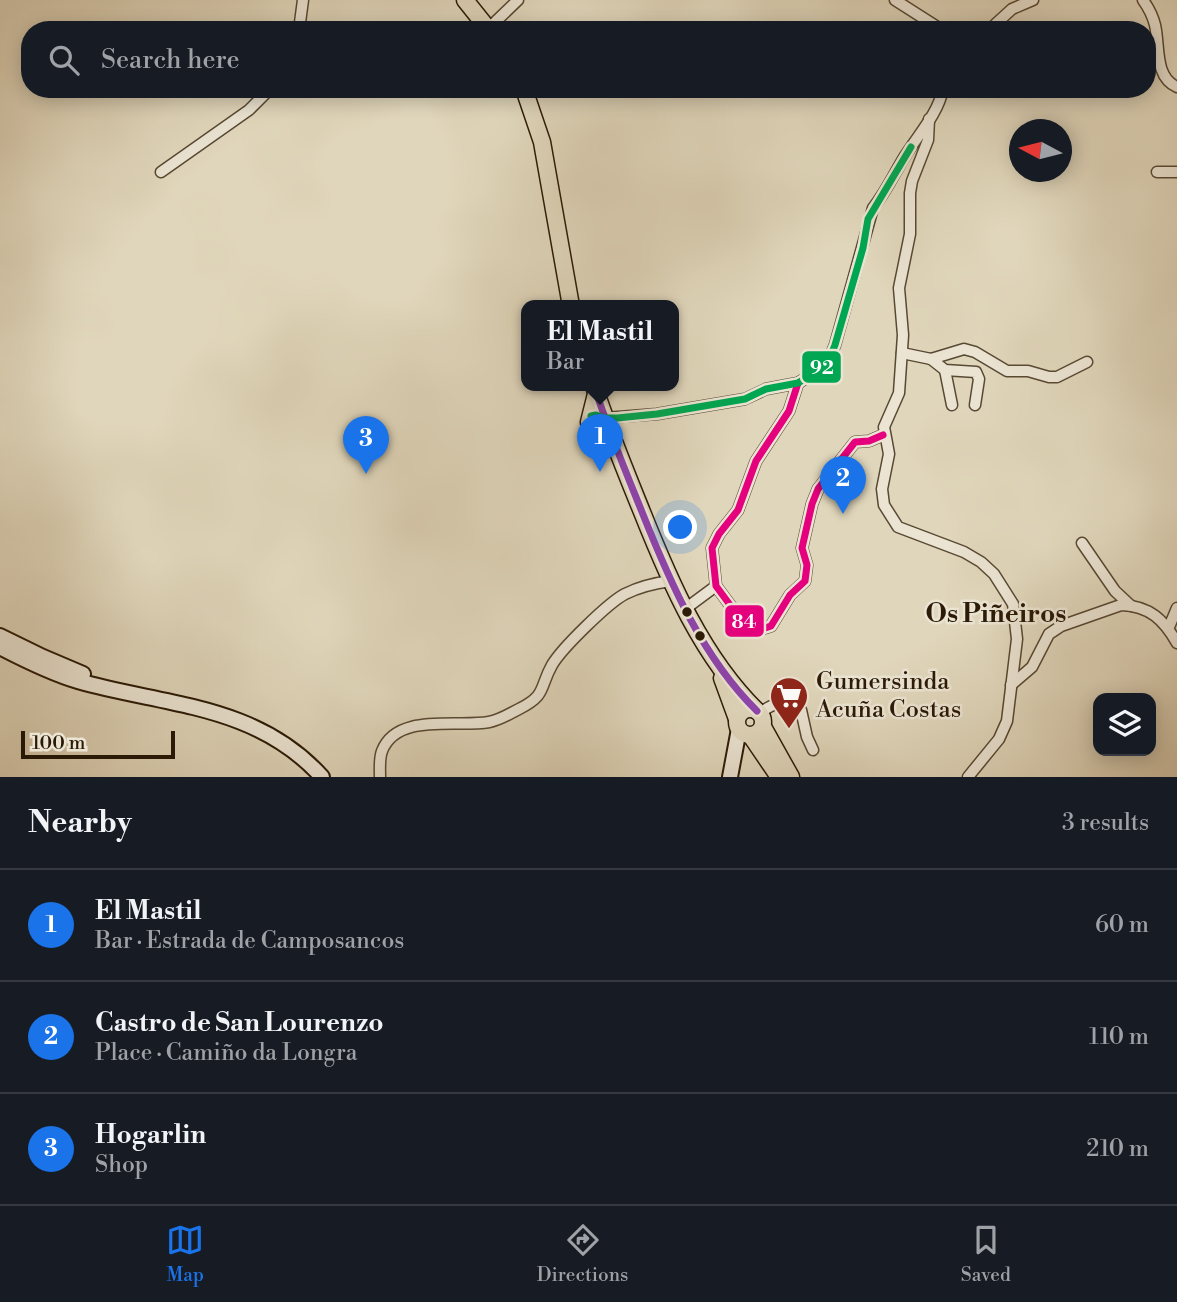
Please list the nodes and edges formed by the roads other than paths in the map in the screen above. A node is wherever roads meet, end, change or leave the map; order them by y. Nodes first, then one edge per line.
1 (303, 0) edge
2 (465, 0) edge
3 (477, 0) edge
4 (518, 0) edge
5 (895, 0) edge
6 (1033, 0) edge
7 (1143, 0) edge
8 (300, 21) edge
9 (485, 21) edge
10 (488, 21) edge
11 (498, 21) edge
12 (928, 21) edge
13 (999, 21) edge
14 (1154, 21) edge
15 (1156, 32) edge
16 (1177, 87) edge
17 (261, 98) edge
18 (527, 98) edge
19 (940, 98) edge
20 (929, 119) junction
21 (160, 172) dead end
22 (1157, 172) dead end
23 (1177, 172) edge
24 (570, 300) edge
25 (902, 353) junction
26 (931, 359) junction
27 (1087, 362) dead end
28 (945, 370) junction
29 (798, 383) junction
30 (595, 391) edge
31 (952, 405) dead end
32 (975, 405) dead end
33 (597, 421) junction
34 (883, 435) junction
35 (1082, 543) dead end
36 (671, 581) junction
37 (716, 586) junction
38 (1131, 606) junction
39 (1177, 608) edge
40 (685, 609) junction
41 (1169, 627) junction
42 (0, 636) edge
43 (1177, 643) edge
44 (0, 644) edge
45 (0, 653) edge
46 (53, 667) junction
47 (1011, 685) junction
48 (751, 724) junction
49 (813, 750) dead end
50 (744, 752) junction
51 (763, 755) junction
52 (730, 776) edge
53 (971, 776) edge
54 (321, 777) edge
55 (380, 777) edge
56 (779, 777) edge
57 (791, 777) edge

1 - 8 street
2 - 9 main road
3 - 10 main road
4 - 11 street
5 - 12 street
6 - 13 street
7 - 14 street
15 - 16 street
17 - 21 street
18 - 24 main road
19 - 20 street
20 - 25 street
20 - 29 street
22 - 23 street
25 - 26 street
25 - 34 street
26 - 27 street
26 - 28 street
28 - 31 street
28 - 32 street
29 - 33 street
29 - 37 street
30 - 33 main road
33 - 36 main road
34 - 37 street
34 - 47 street
35 - 38 street
36 - 40 main road
36 - 55 street
37 - 40 street
38 - 41 street
38 - 47 street
39 - 41 street
40 - 48 main road
41 - 43 street
42 - 46 main road
44 - 46 main road
45 - 46 main road
46 - 54 main road
47 - 53 street
48 - 49 street
48 - 50 main road
48 - 51 main road
48 - 52 main road
48 - 57 main road
50 - 51 main road
50 - 52 main road
51 - 56 main road

